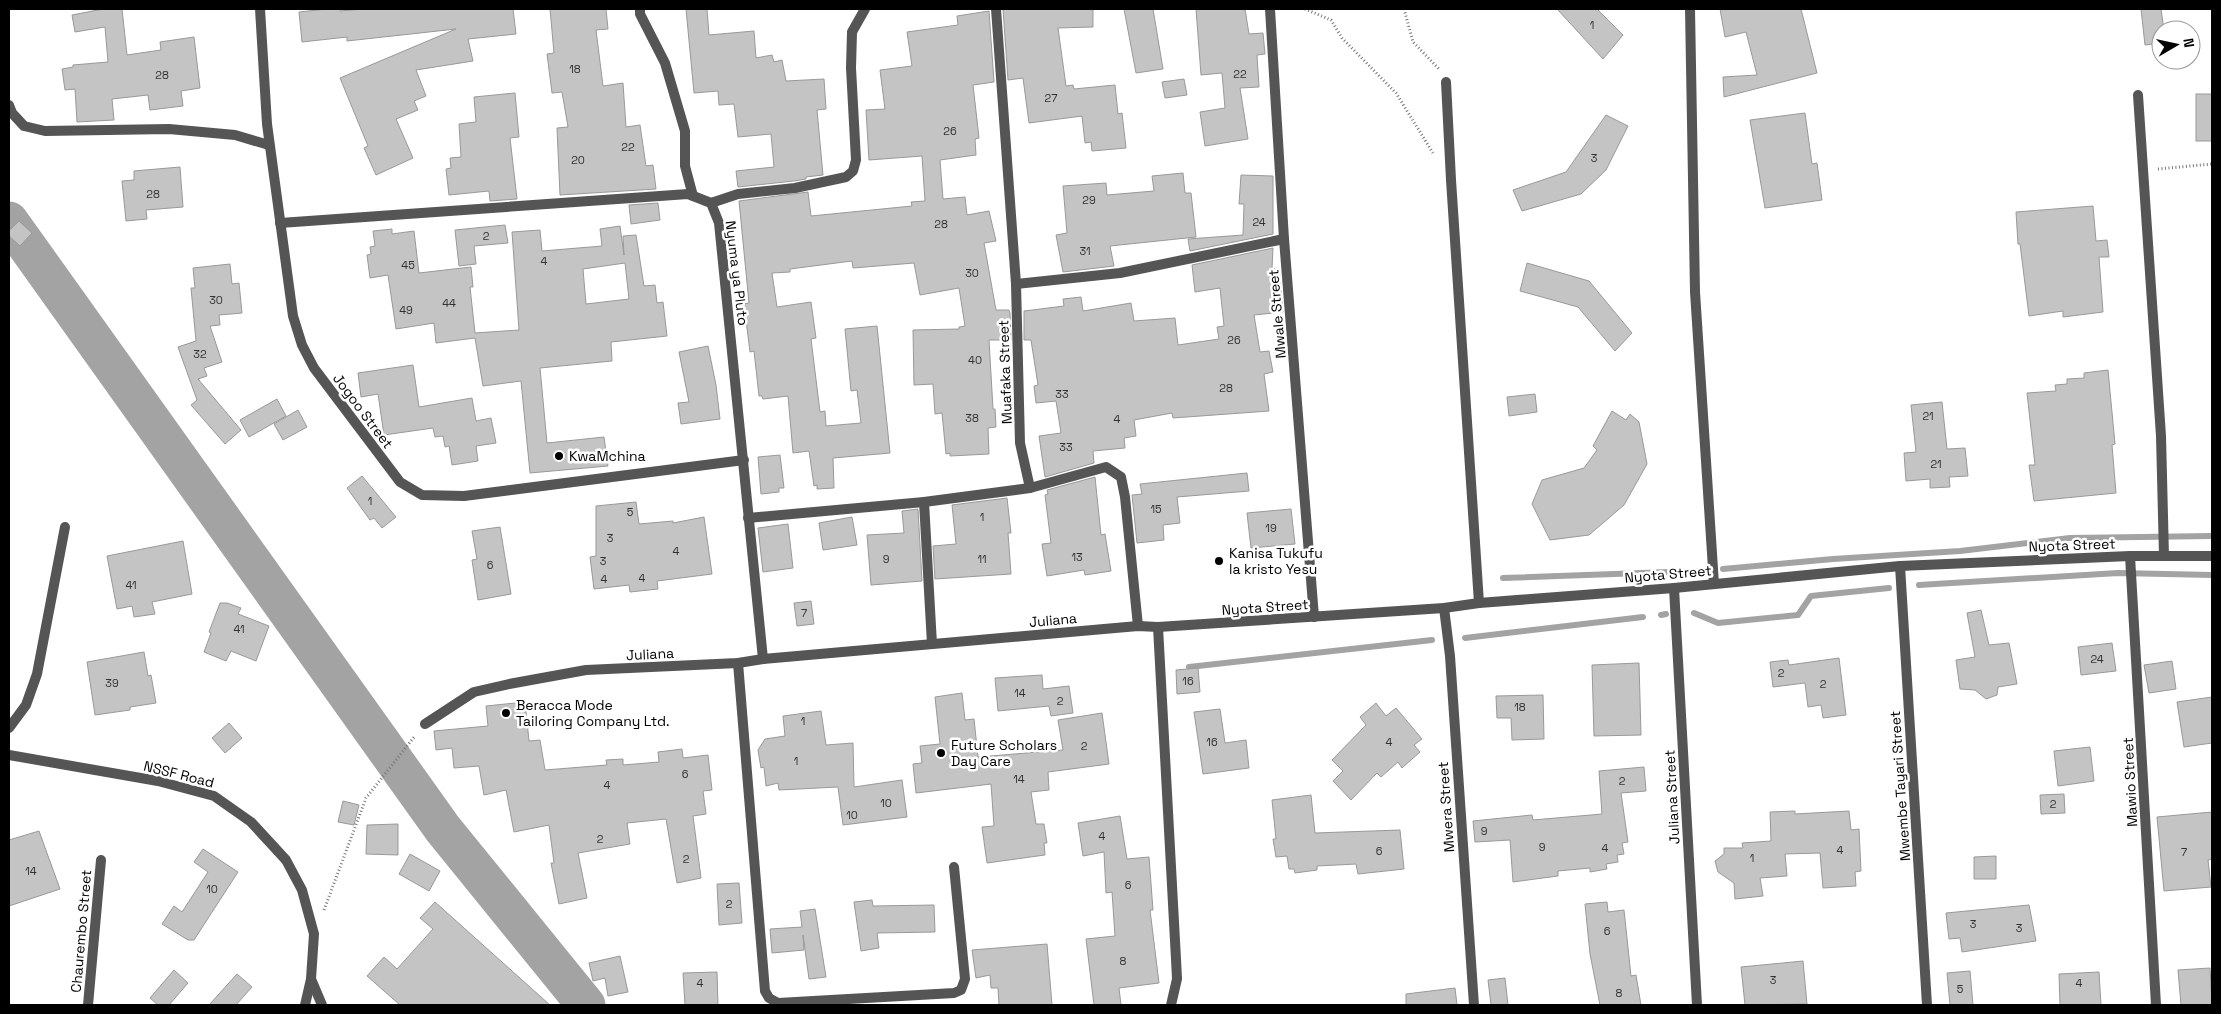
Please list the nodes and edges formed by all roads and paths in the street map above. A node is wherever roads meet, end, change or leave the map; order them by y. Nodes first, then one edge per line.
1 (260, 9) edge
2 (640, 9) edge
3 (865, 9) edge
4 (996, 9) edge
5 (1270, 9) edge
6 (1305, 9) edge
7 (1404, 9) edge
8 (1690, 9) edge
9 (1438, 66) dead end
10 (1446, 82) dead end
11 (2138, 95) dead end
12 (9, 105) edge
13 (269, 145) junction
14 (2212, 164) edge
15 (2142, 170) junction
16 (1451, 180) junction
17 (693, 196) junction
18 (711, 203) junction
19 (280, 223) junction
20 (1284, 239) junction
21 (1016, 284) junction
22 (744, 460) junction
23 (1030, 488) junction
24 (924, 502) junction
25 (748, 518) junction
26 (65, 527) dead end
27 (2130, 556) junction
28 (2164, 556) junction
29 (2212, 556) edge
30 (1900, 566) junction
31 (1714, 584) junction
32 (1674, 588) junction
33 (1480, 603) junction
34 (1444, 608) junction
35 (1314, 617) junction
36 (1138, 626) junction
37 (1126, 627) joint
38 (1158, 627) junction
39 (932, 644) junction
40 (764, 660) junction
41 (738, 663) junction
42 (425, 724) joint
43 (9, 728) edge
44 (9, 754) edge
45 (101, 860) dead end
46 (954, 867) dead end
47 (314, 934) junction
48 (311, 979) junction
49 (88, 1005) edge
50 (305, 1005) edge
51 (322, 1005) edge
52 (1171, 1005) edge
53 (1474, 1005) edge
54 (1697, 1005) edge
55 (1928, 1005) edge
56 (2156, 1005) edge

1 - 13 street, Jogoo Street
2 - 17 street
3 - 18 street
4 - 21 street, Muafaka Street
5 - 20 street, Mwale Street
6 - 16 path
7 - 9 path
8 - 31 street
10 - 16 street
11 - 15 street
12 - 13 street
13 - 19 street, Jogoo Street
14 - 15 path
15 - 28 street
16 - 33 street
17 - 18 street
17 - 19 street
18 - 22 street, Nyuma ya Pluto
19 - 22 street, Jogoo Street
20 - 21 street
20 - 35 street, Mwale Street
21 - 23 street, Muafaka Street
22 - 25 street, Nyuma ya Pluto
23 - 24 street
23 - 36 street
24 - 25 street
24 - 39 street
25 - 40 street, Nyuma ya Pluto
26 - 43 street
27 - 28 street, Nyota Street
27 - 30 street, Nyota Street
27 - 56 street, Mawio Street
28 - 29 street, Nyota Street
30 - 31 street, Nyota Street
30 - 55 street, Mwembe Tayari Street
31 - 32 street, Nyota Street
32 - 33 street, Nyota Street
32 - 54 street, Juliana Street
33 - 34 street, Nyota Street
34 - 35 street, Nyota Street
34 - 53 street, Mwera Street
35 - 38 street, Nyota Street
36 - 37 street, Nyota Street
36 - 38 street, Nyota Street
37 - 39 street, Juliana
38 - 52 street
39 - 40 street, Juliana
40 - 41 street, Juliana
41 - 42 street, Juliana
41 - 46 street
42 - 47 path
44 - 47 street, NSSF Road
45 - 49 street, Chaurembo Street
47 - 48 street, NSSF Road
48 - 50 street, NSSF Road
48 - 51 street

